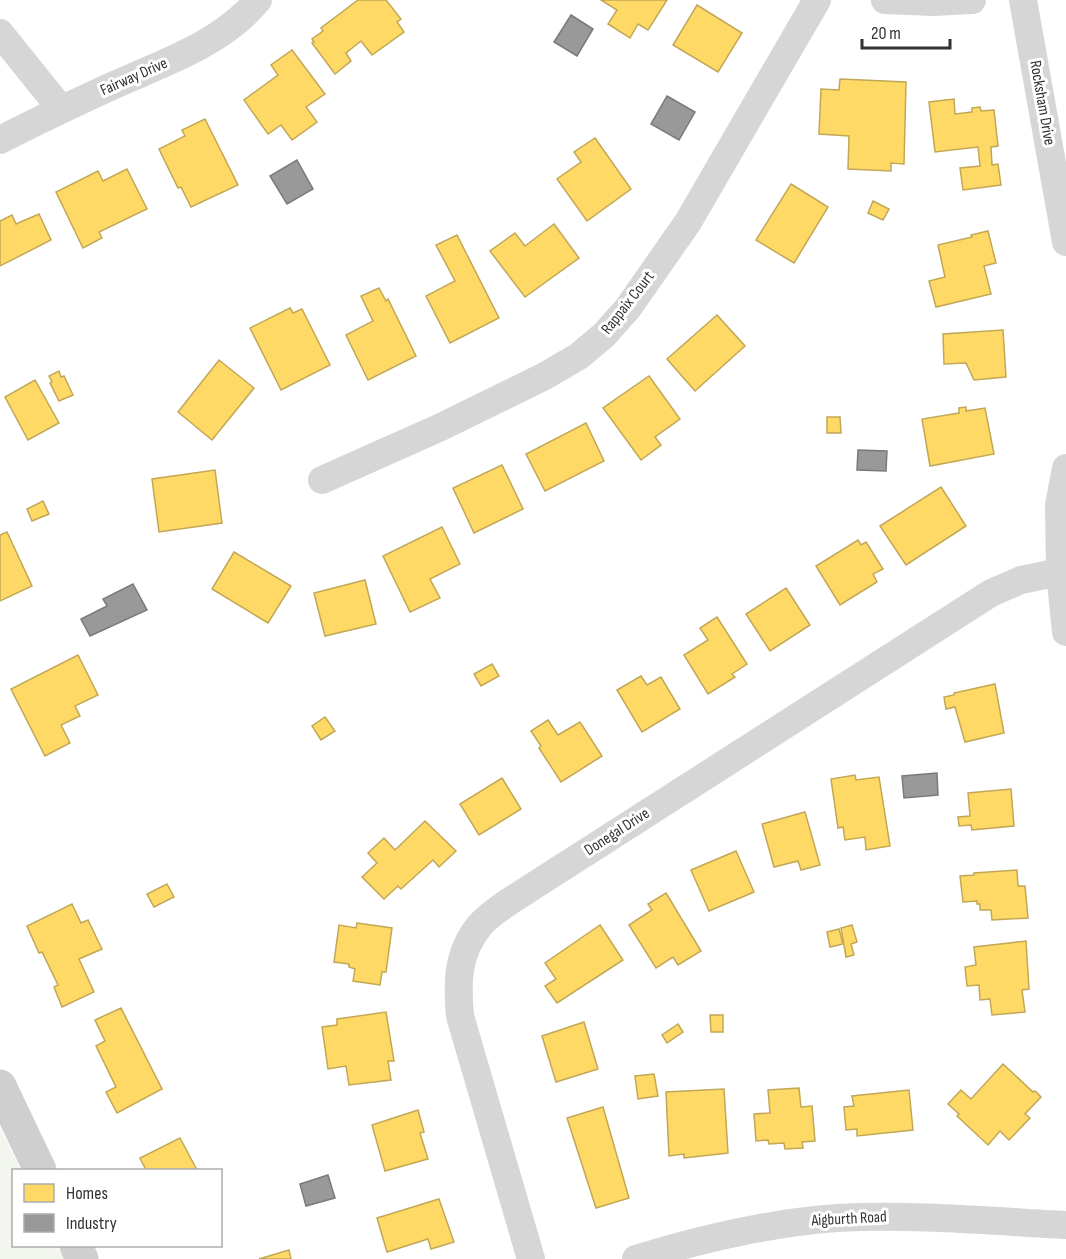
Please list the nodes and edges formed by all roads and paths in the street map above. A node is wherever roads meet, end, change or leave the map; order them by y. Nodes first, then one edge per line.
1 (258, 0) edge
2 (817, 0) edge
3 (885, 0) edge
4 (972, 0) edge
5 (1023, 0) edge
6 (0, 33) edge
7 (61, 109) junction
8 (0, 140) edge
9 (1066, 242) edge
10 (1066, 468) edge
11 (322, 480) dead end
12 (1060, 572) junction
13 (1066, 632) edge
14 (0, 1086) edge
15 (40, 1169) edge
16 (1066, 1225) edge
17 (531, 1259) edge
18 (636, 1259) edge

1 - 7 street, Fairway Drive
2 - 11 street, Rappaix Court
3 - 4 street
5 - 9 street, Rocksham Drive
6 - 7 street
7 - 8 street, Fairway Drive
10 - 12 street
12 - 13 street
12 - 17 street, Donegal Drive
14 - 15 street
16 - 18 street, Aigburth Road

